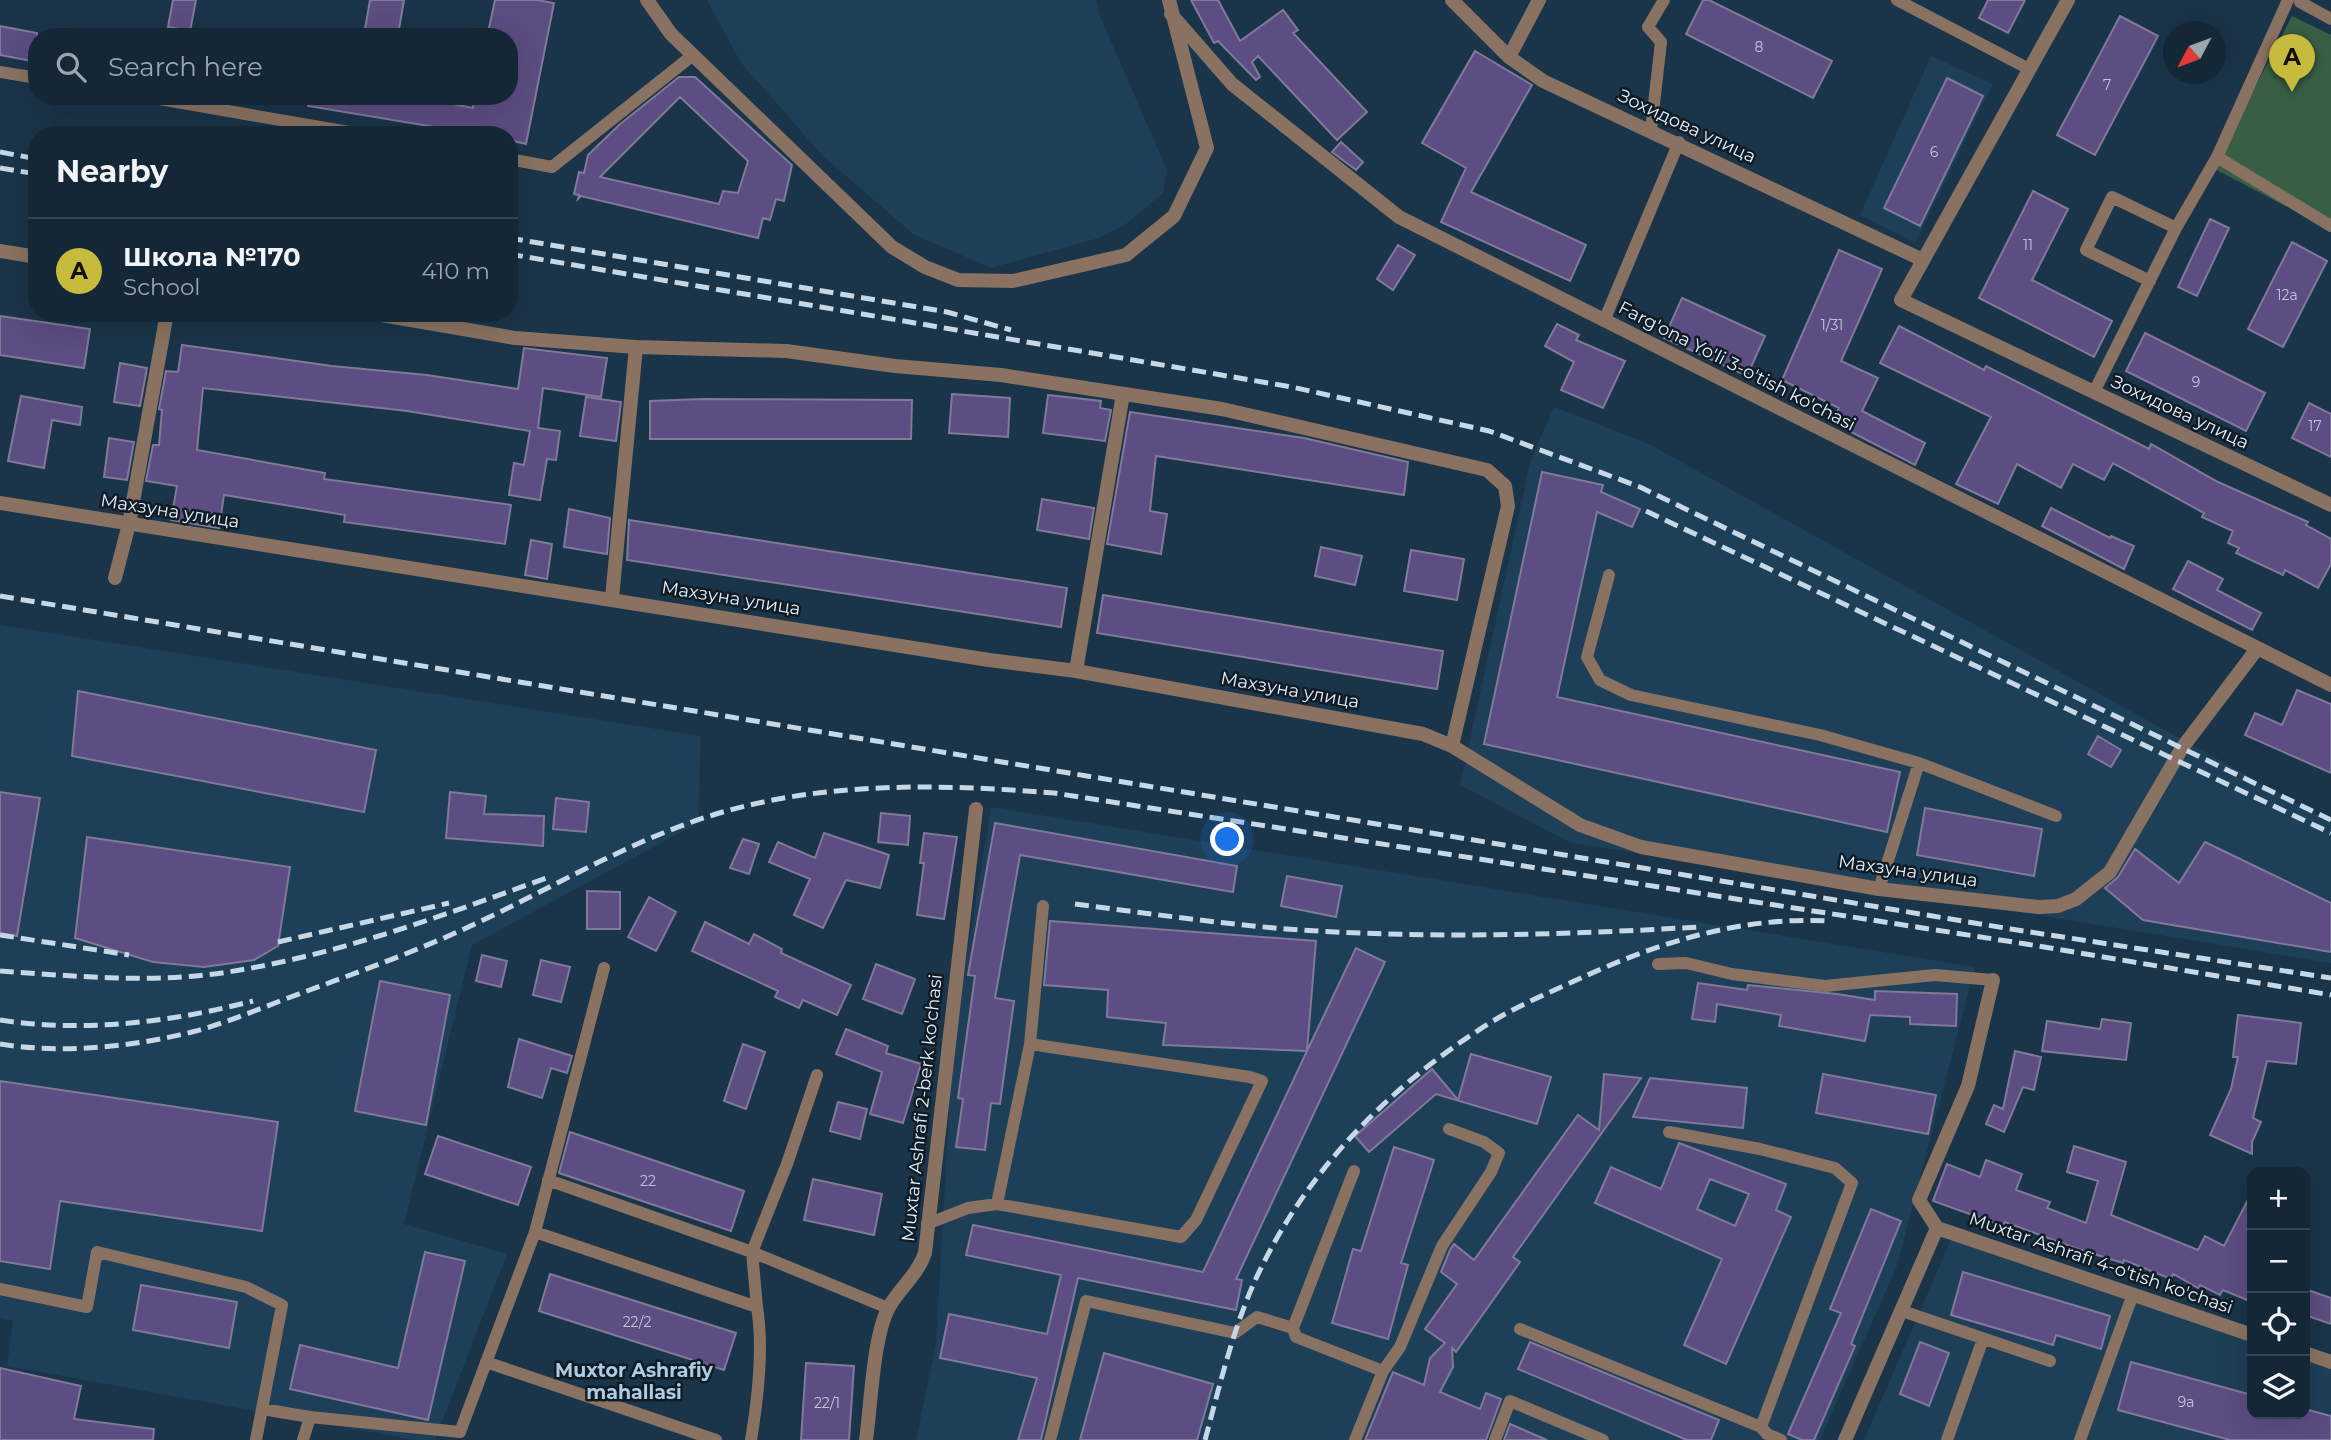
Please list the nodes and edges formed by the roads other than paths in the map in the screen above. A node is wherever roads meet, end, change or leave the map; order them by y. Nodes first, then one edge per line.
1 (647, 0) edge
2 (1452, 0) edge
3 (1539, 0) edge
4 (1664, 0) edge
5 (1897, 0) edge
6 (2068, 0) edge
7 (2294, 1) edge
8 (1170, 7) edge
9 (2331, 19) edge
10 (693, 55) junction
11 (1509, 57) junction
12 (2029, 69) junction
13 (0, 72) edge
14 (28, 77) edge
15 (194, 105) edge
16 (314, 126) edge
17 (1651, 130) junction
18 (1679, 142) junction
19 (2217, 157) junction
20 (518, 161) edge
21 (2331, 226) edge
22 (2176, 228) junction
23 (0, 251) edge
24 (28, 256) edge
25 (1923, 260) junction
26 (2150, 281) junction
27 (1604, 321) junction
28 (165, 322) edge
29 (422, 322) edge
30 (636, 347) junction
31 (2094, 392) junction
32 (1124, 394) junction
33 (0, 503) edge
34 (2331, 505) edge
35 (129, 524) junction
36 (1609, 575) dead end
37 (115, 578) dead end
38 (612, 598) junction
39 (2257, 649) junction
40 (1076, 671) junction
41 (2331, 685) edge
42 (1452, 746) junction
43 (1919, 763) junction
44 (976, 809) dead end
45 (2056, 816) dead end
46 (1880, 889) junction
47 (1043, 906) dead end
48 (1658, 964) dead end
49 (604, 968) dead end
50 (1993, 980) joint
51 (1030, 1044) junction
52 (817, 1075) dead end
53 (1450, 1129) dead end
54 (1670, 1132) dead end
55 (1354, 1171) dead end
56 (548, 1180) junction
57 (997, 1204) junction
58 (927, 1224) junction
59 (1937, 1228) junction
60 (535, 1232) junction
61 (752, 1252) junction
62 (0, 1289) edge
63 (2133, 1294) junction
64 (757, 1307) junction
65 (888, 1308) junction
66 (1908, 1313) dead end
67 (1293, 1328) junction
68 (1520, 1329) dead end
69 (2247, 1333) edge
70 (1983, 1339) junction
71 (2310, 1355) edge
72 (2050, 1361) dead end
73 (486, 1362) junction
74 (2331, 1362) edge
75 (1383, 1371) junction
76 (262, 1409) junction
77 (310, 1417) junction
78 (1761, 1427) junction
79 (459, 1436) edge
80 (1589, 1437) edge
81 (256, 1440) edge
82 (303, 1440) edge
83 (716, 1440) edge
84 (751, 1440) edge
85 (866, 1440) edge
86 (1050, 1440) edge
87 (1355, 1440) edge
88 (1495, 1440) edge
89 (1603, 1440) edge
90 (1781, 1440) edge
91 (1845, 1440) edge
92 (1947, 1440) edge
93 (2080, 1440) edge

1 - 10 street
2 - 11 street, Зохидова улица
3 - 11 street
4 - 17 lane
5 - 12 lane
6 - 12 street, Зохидова улица
7 - 9 lane
7 - 19 lane
8 - 10 street
8 - 27 street, Farg'ona Yo'li 3-o'tish ko'chasi
10 - 20 lane
11 - 17 street, Зохидова улица
12 - 25 street, Зохидова улица
13 - 14 lane
15 - 16 lane
17 - 18 street, Зохидова улица
18 - 25 street, Зохидова улица
18 - 27 lane
19 - 21 lane
19 - 22 lane
22 - 26 lane
22 - 26 lane
23 - 24 street
25 - 31 street, Зохидова улица
26 - 31 lane
27 - 39 street, Farg'ona Yo'li 3-o'tish ko'chasi
28 - 35 street
29 - 30 street
30 - 32 street
30 - 38 street
31 - 34 street, Зохидова улица
32 - 40 street
32 - 42 street
33 - 35 street, Махзуна улица
35 - 37 street
35 - 38 street, Махзуна улица
36 - 43 lane
38 - 40 street, Махзуна улица
39 - 41 street, Farg'ona Yo'li 3-o'tish ko'chasi
39 - 46 street, Махзуна улица
40 - 42 street, Махзуна улица
42 - 46 street, Махзуна улица
43 - 45 lane
43 - 46 lane
44 - 58 street, Muxtar Ashrafi 2-berk ko'chasi
47 - 51 lane
48 - 50 lane
49 - 56 lane
50 - 59 street
51 - 57 lane
51 - 57 lane
52 - 61 lane
53 - 75 lane
54 - 78 lane
55 - 67 lane
56 - 60 lane
56 - 61 lane
57 - 58 lane
58 - 65 street, Muxtar Ashrafi 2-berk ko'chasi
59 - 63 street, Muxtar Ashrafi 4-o'tish ko'chasi
59 - 91 street
60 - 64 lane
60 - 73 lane
61 - 64 lane
61 - 65 lane
62 - 76 lane
63 - 69 street, Muxtar Ashrafi 4-o'tish ko'chasi
63 - 93 lane
64 - 84 lane
65 - 85 street, Muxtar Ashrafi 2-berk ko'chasi
66 - 70 lane
67 - 75 lane
67 - 86 lane
68 - 78 lane
70 - 72 lane
70 - 92 lane
71 - 74 street
73 - 79 lane
73 - 83 lane
75 - 87 lane
76 - 77 lane
76 - 81 lane
77 - 79 lane
77 - 82 lane
78 - 90 lane
80 - 88 lane
80 - 89 lane

